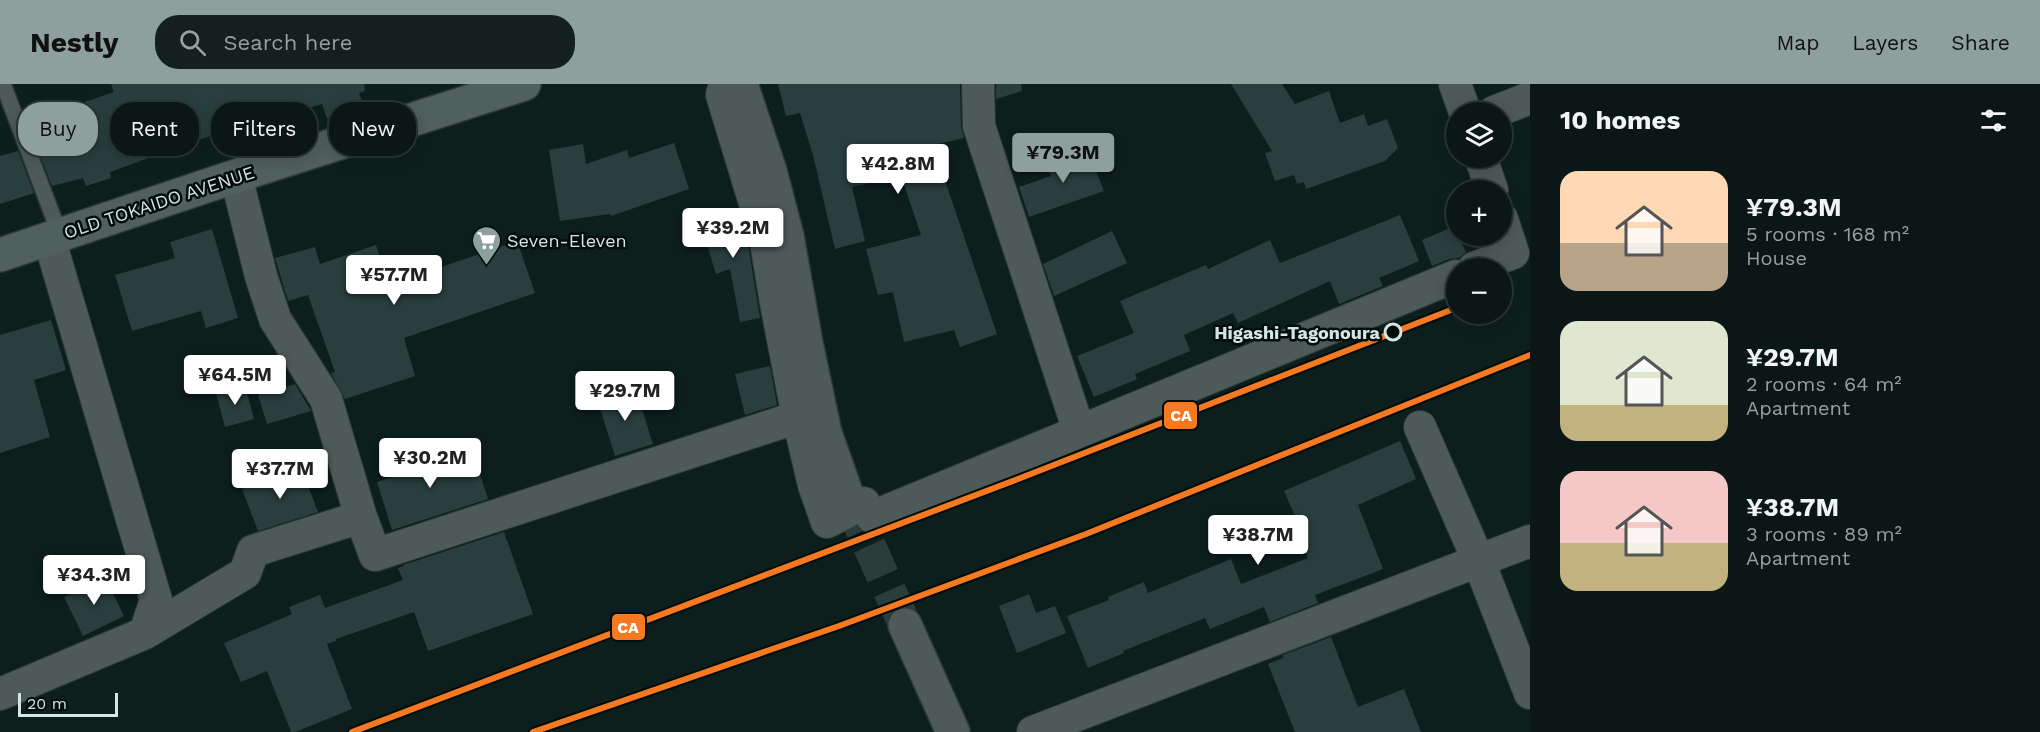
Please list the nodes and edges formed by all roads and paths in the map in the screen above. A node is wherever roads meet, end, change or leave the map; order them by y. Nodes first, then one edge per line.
1 (3, 84) edge
2 (524, 84) edge
3 (725, 84) edge
4 (741, 84) edge
5 (978, 84) edge
6 (1455, 84) edge
7 (1530, 98) edge
8 (1461, 102) edge
9 (1512, 105) edge
10 (236, 176) junction
11 (54, 237) junction
12 (1511, 246) edge
13 (0, 255) edge
14 (1500, 258) edge
15 (1446, 280) edge
16 (798, 417) junction
17 (1420, 427) dead end
18 (1078, 431) junction
19 (849, 501) tunnel mouth
20 (361, 517) junction
21 (1530, 541) edge
22 (1479, 562) junction
23 (905, 625) tunnel mouth
24 (145, 633) junction
25 (1530, 693) edge
26 (0, 694) edge
27 (953, 732) edge
28 (1033, 732) edge

1 - 11 lane
2 - 10 main road, OLD TOKAIDO AVENUE
3 - 16 street
4 - 19 street
5 - 18 street
6 - 8 street
7 - 9 street
10 - 11 main road, OLD TOKAIDO AVENUE
10 - 20 street
11 - 13 main road, OLD TOKAIDO AVENUE
11 - 24 street
12 - 14 street
15 - 18 street
16 - 18 street
16 - 20 street
17 - 22 street
20 - 24 street
21 - 22 street
22 - 25 street
22 - 28 street
23 - 27 street
24 - 26 street

